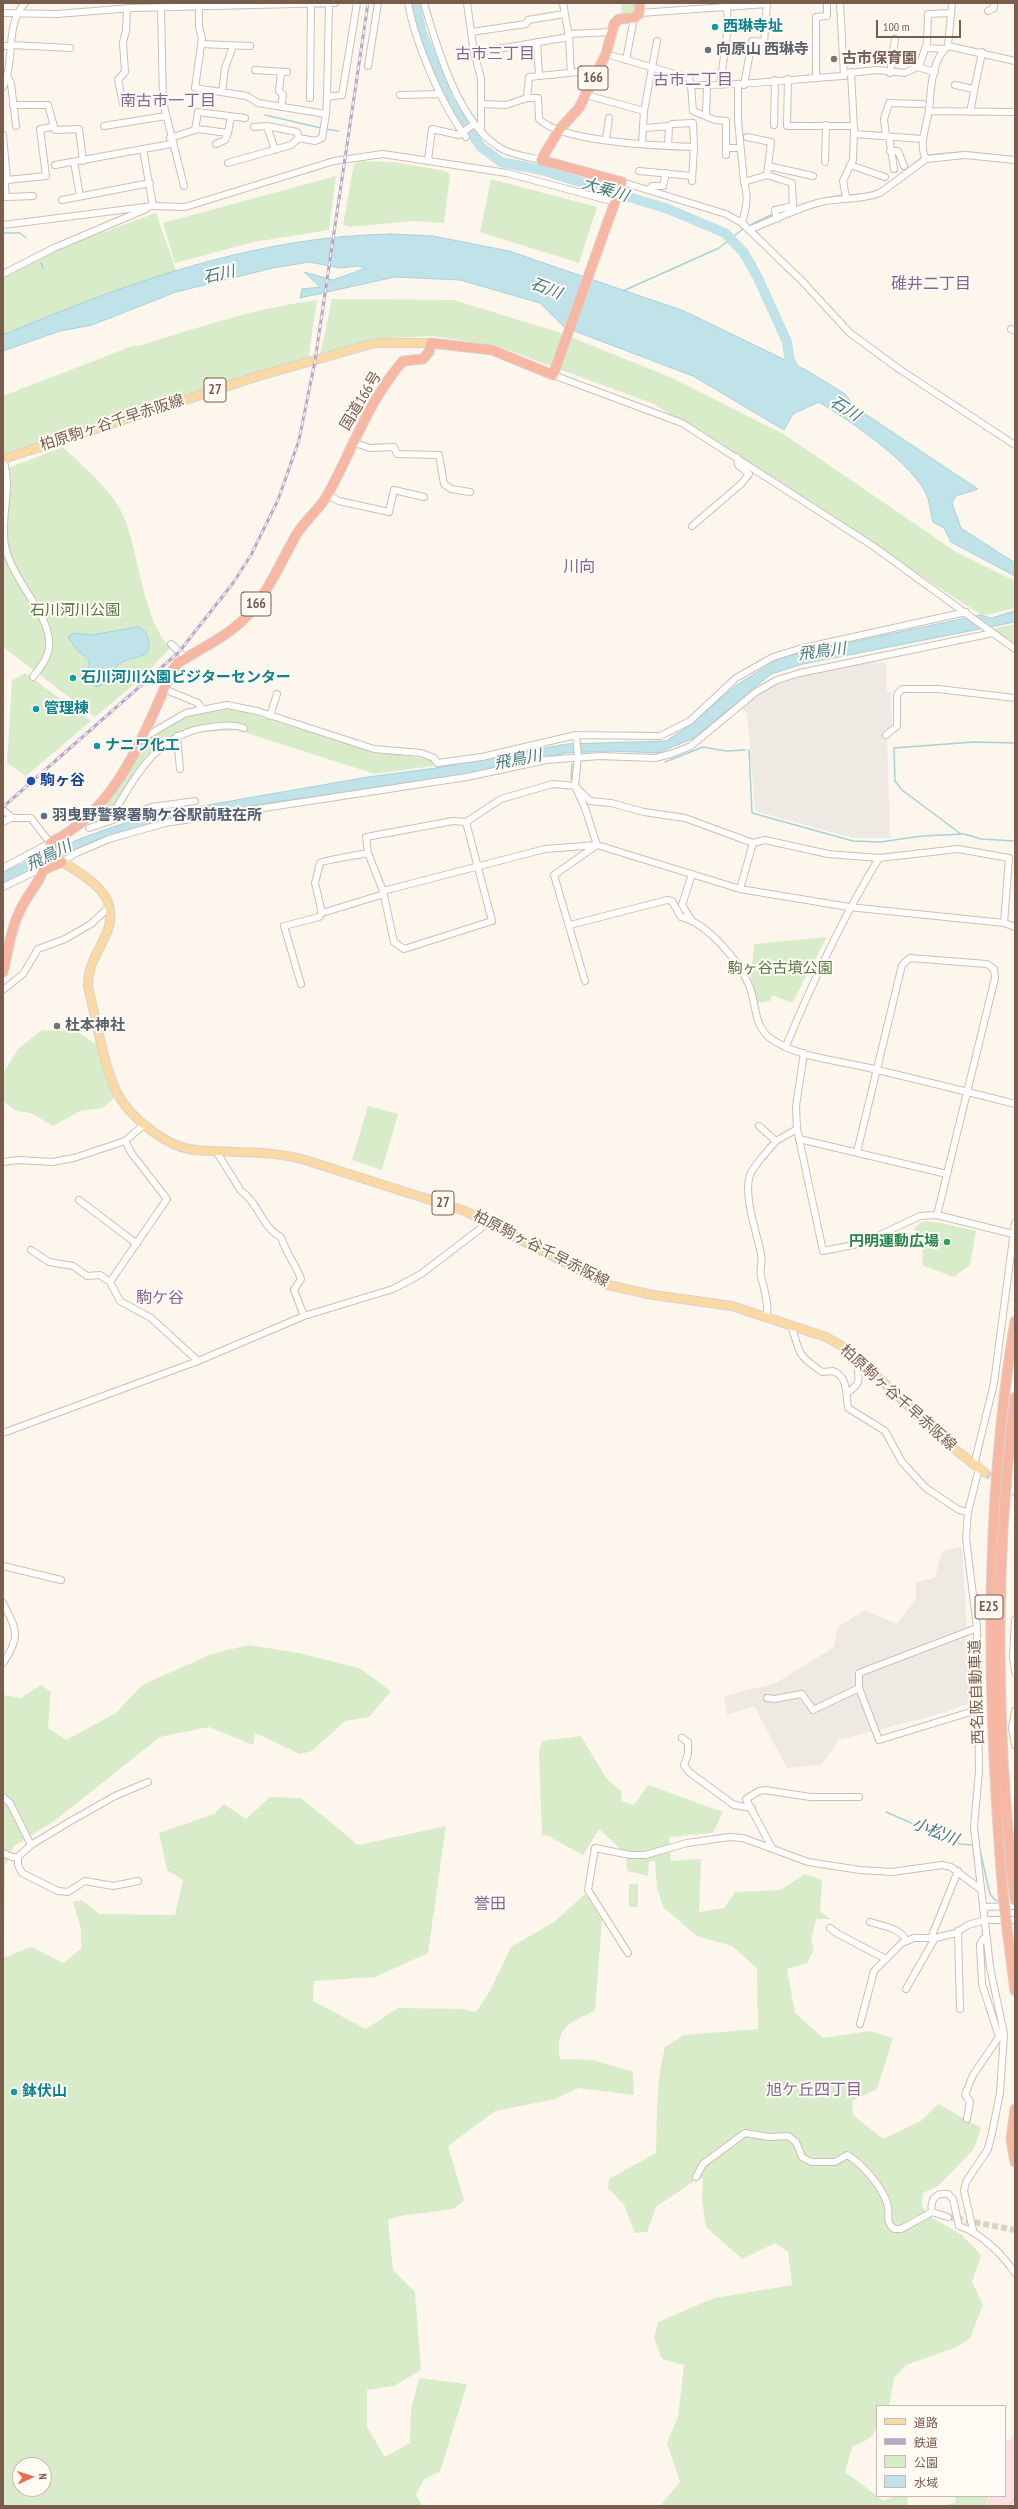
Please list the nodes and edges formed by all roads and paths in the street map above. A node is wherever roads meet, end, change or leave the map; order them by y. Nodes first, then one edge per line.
1 (25, 3) edge
2 (329, 3) edge
3 (335, 3) edge
4 (357, 3) edge
5 (378, 3) edge
6 (408, 3) edge
7 (424, 3) edge
8 (467, 3) edge
9 (563, 3) edge
10 (639, 3) edge
11 (827, 3) edge
12 (840, 3) edge
13 (952, 3) edge
14 (994, 3) edge
15 (311, 4) junction
16 (220, 5) edge
17 (713, 5) edge
18 (161, 6) junction
19 (197, 6) edge
20 (727, 7) junction
21 (127, 8) junction
22 (988, 11) dead end
23 (3, 13) edge
24 (16, 13) junction
25 (950, 13) junction
26 (564, 14) junction
27 (637, 16) junction
28 (471, 32) junction
29 (612, 32) junction
30 (568, 36) junction
31 (895, 39) dead end
32 (657, 41) dead end
33 (537, 42) junction
34 (201, 44) junction
35 (11, 45) junction
36 (3, 46) edge
37 (233, 46) junction
38 (250, 46) dead end
39 (946, 47) junction
40 (70, 48) dead end
41 (925, 48) junction
42 (982, 52) junction
43 (474, 54) junction
44 (606, 54) junction
45 (626, 60) junction
46 (1015, 61) edge
47 (368, 66) dead end
48 (919, 67) junction
49 (653, 69) junction
50 (255, 70) dead end
51 (851, 72) junction
52 (890, 72) junction
53 (935, 72) junction
54 (570, 73) junction
55 (844, 73) junction
56 (539, 75) junction
57 (8, 77) junction
58 (593, 78) junction
59 (816, 78) junction
60 (788, 79) junction
61 (775, 80) junction
62 (691, 85) junction
63 (707, 85) junction
64 (720, 85) junction
65 (741, 85) junction
66 (955, 85) dead end
67 (3, 87) edge
68 (974, 89) junction
69 (222, 92) junction
70 (440, 94) junction
71 (400, 95) dead end
72 (586, 95) junction
73 (327, 97) junction
74 (310, 98) dead end
75 (527, 98) junction
76 (123, 104) dead end
77 (482, 104) junction
78 (923, 104) dead end
79 (13, 105) junction
80 (281, 107) junction
81 (929, 110) junction
82 (644, 111) junction
83 (970, 112) junction
84 (1015, 112) edge
85 (326, 114) junction
86 (166, 116) junction
87 (231, 116) junction
88 (706, 116) junction
89 (245, 118) dead end
90 (610, 118) dead end
91 (473, 125) junction
92 (774, 125) dead end
93 (826, 125) junction
94 (16, 126) dead end
95 (104, 126) dead end
96 (267, 126) junction
97 (669, 126) junction
98 (854, 126) junction
99 (52, 127) junction
100 (254, 127) dead end
101 (645, 128) junction
102 (195, 130) junction
103 (559, 130) junction
104 (481, 132) junction
105 (228, 133) junction
106 (464, 134) junction
107 (854, 134) junction
108 (3, 135) edge
109 (887, 136) junction
110 (747, 137) dead end
111 (299, 138) junction
112 (606, 139) junction
113 (923, 139) junction
114 (171, 141) junction
115 (642, 143) junction
116 (216, 144) dead end
117 (694, 145) dead end
118 (668, 146) junction
119 (740, 148) junction
120 (143, 150) junction
121 (274, 150) junction
122 (890, 151) junction
123 (926, 159) junction
124 (428, 160) junction
125 (541, 160) junction
126 (1015, 160) edge
127 (83, 161) junction
128 (74, 162) junction
129 (825, 162) dead end
130 (228, 163) dead end
131 (55, 165) dead end
132 (850, 165) junction
133 (768, 166) junction
134 (904, 166) dead end
135 (894, 169) dead end
136 (639, 171) dead end
137 (666, 173) junction
138 (767, 175) junction
139 (813, 176) dead end
140 (885, 177) dead end
141 (744, 182) junction
142 (150, 183) junction
143 (5, 184) edge
144 (622, 184) junction
145 (184, 186) dead end
146 (648, 190) junction
147 (33, 196) dead end
148 (80, 196) junction
149 (846, 197) junction
150 (62, 200) dead end
151 (615, 202) junction
152 (153, 206) junction
153 (777, 219) junction
154 (742, 223) junction
155 (3, 224) edge
156 (751, 229) junction
157 (3, 274) edge
158 (431, 343) junction
159 (554, 373) junction
160 (352, 442) junction
161 (1015, 445) edge
162 (737, 457) junction
163 (3, 459) edge
164 (470, 492) dead end
165 (327, 495) junction
166 (424, 497) dead end
167 (692, 526) dead end
168 (966, 612) junction
169 (990, 631) junction
170 (171, 644) dead end
171 (1015, 649) edge
172 (186, 658) junction
173 (33, 677) dead end
174 (164, 689) junction
175 (277, 694) dead end
176 (1015, 698) edge
177 (202, 710) junction
178 (270, 716) junction
179 (244, 728) dead end
180 (886, 735) dead end
181 (177, 736) junction
182 (576, 737) junction
183 (142, 739) junction
184 (578, 756) junction
185 (181, 764) dead end
186 (574, 786) junction
187 (194, 801) dead end
188 (100, 805) junction
189 (3, 810) edge
190 (115, 816) junction
191 (11, 818) junction
192 (3, 822) edge
193 (466, 822) junction
194 (89, 828) dead end
195 (753, 843) junction
196 (597, 845) junction
197 (51, 846) junction
198 (368, 853) junction
199 (879, 858) junction
200 (60, 861) junction
201 (3, 868) edge
202 (477, 868) junction
203 (43, 870) junction
204 (692, 874) junction
205 (3, 887) edge
206 (740, 889) junction
207 (383, 893) junction
208 (849, 907) junction
209 (109, 908) junction
210 (322, 913) junction
211 (691, 919) junction
212 (1004, 923) junction
213 (570, 925) junction
214 (1015, 927) edge
215 (3, 972) edge
216 (585, 980) dead end
217 (301, 984) dead end
218 (3, 990) edge
219 (786, 1046) junction
220 (804, 1053) junction
221 (876, 1070) junction
222 (967, 1092) junction
223 (1015, 1104) edge
224 (145, 1124) junction
225 (759, 1126) dead end
226 (797, 1129) junction
227 (799, 1139) junction
228 (126, 1140) junction
229 (776, 1141) junction
230 (216, 1152) junction
231 (856, 1152) junction
232 (3, 1162) edge
233 (947, 1174) junction
234 (79, 1200) dead end
235 (937, 1215) junction
236 (489, 1222) junction
237 (1015, 1223) edge
238 (1013, 1234) junction
239 (137, 1244) junction
240 (31, 1250) dead end
241 (110, 1282) junction
242 (304, 1316) junction
243 (767, 1317) junction
244 (1015, 1321) edge
245 (791, 1325) junction
246 (859, 1360) junction
247 (198, 1361) junction
248 (847, 1393) junction
249 (1015, 1397) edge
250 (3, 1433) edge
251 (979, 1468) junction
252 (968, 1512) junction
253 (3, 1566) edge
254 (61, 1580) dead end
255 (3, 1603) edge
256 (1015, 1620) edge
257 (976, 1628) junction
258 (3, 1663) edge
259 (1015, 1672) edge
260 (859, 1688) junction
261 (767, 1698) dead end
262 (977, 1710) junction
263 (1015, 1711) edge
264 (682, 1738) dead end
265 (1015, 1745) edge
266 (148, 1782) dead end
267 (3, 1797) edge
268 (859, 1797) dead end
269 (752, 1808) junction
270 (31, 1845) junction
271 (772, 1848) junction
272 (3, 1853) edge
273 (18, 1857) junction
274 (958, 1871) junction
275 (138, 1881) dead end
276 (980, 1889) junction
277 (1014, 1897) edge
278 (982, 1906) junction
279 (1015, 1906) edge
280 (985, 1920) junction
281 (1015, 1920) edge
282 (870, 1922) dead end
283 (958, 1931) junction
284 (827, 1934) dead end
285 (933, 1938) junction
286 (987, 1938) junction
287 (906, 1941) junction
288 (628, 1953) dead end
289 (886, 1959) junction
290 (906, 1989) dead end
291 (1015, 1991) edge
292 (960, 2009) dead end
293 (860, 2024) dead end
294 (1015, 2109) edge
295 (967, 2119) dead end
296 (1015, 2162) edge
297 (696, 2177) dead end
298 (932, 2212) junction
299 (948, 2217) tunnel mouth
300 (972, 2230) junction
301 (1015, 2273) edge

1 - 24 street
2 - 3 street
2 - 15 street
2 - 73 street
4 - 73 street
5 - 47 street
6 - 70 street
7 - 91 street
8 - 28 street
9 - 26 street
10 - 27 highway
11 - 59 street
12 - 55 street
13 - 25 street
14 - 22 street
15 - 16 street
15 - 74 street
16 - 19 street
17 - 20 street
17 - 27 street
18 - 19 street
18 - 21 street
18 - 86 street
19 - 34 street
20 - 64 street
20 - 65 street
21 - 24 street
21 - 76 street
23 - 24 street
24 - 35 street
25 - 39 street
25 - 41 street
26 - 28 street
26 - 30 street
27 - 29 highway, 166
27 - 45 street
28 - 43 street
29 - 30 street
29 - 44 highway, 166
30 - 33 street
30 - 54 street
31 - 52 street
32 - 49 street
33 - 43 street
33 - 56 street
34 - 37 street
34 - 69 street
35 - 36 street
35 - 40 street
35 - 57 street
37 - 38 street
37 - 69 street
39 - 41 street
39 - 42 street
39 - 53 street
41 - 48 street
42 - 46 street
42 - 68 street
43 - 77 street
44 - 45 street
44 - 58 highway, 166
45 - 49 street
48 - 52 street
48 - 53 street
49 - 62 street
49 - 82 street
50 - 80 street
51 - 52 street
51 - 55 street
51 - 98 street
53 - 81 street
54 - 56 street
54 - 58 street
55 - 59 street
56 - 75 street
57 - 67 street
57 - 79 street
58 - 72 highway, 166
59 - 60 street
60 - 61 street
60 - 93 street
61 - 65 street
61 - 92 street
62 - 63 street
62 - 88 street
63 - 64 street
63 - 88 street
64 - 65 street
65 - 119 street
66 - 68 street
68 - 83 street
69 - 80 street
70 - 71 street
70 - 106 street
72 - 82 street
72 - 103 highway, 166
73 - 85 street
75 - 77 street
75 - 103 street
77 - 104 street
78 - 109 street
79 - 94 street
79 - 99 street
80 - 85 street
81 - 83 street
81 - 113 street
82 - 101 street
83 - 84 street
85 - 111 street
86 - 95 street
86 - 114 street
87 - 89 street
87 - 102 street
87 - 105 street
88 - 119 street
90 - 112 street
91 - 104 street
91 - 106 street
93 - 98 street
93 - 129 street
96 - 100 street
96 - 111 street
96 - 121 street
97 - 101 street
97 - 117 street
97 - 118 street
98 - 107 street
99 - 127 street
99 - 143 street
101 - 115 street
102 - 105 street
102 - 114 street
103 - 112 street
103 - 125 highway, 166
104 - 125 street
105 - 116 street
106 - 124 street
107 - 109 street
107 - 132 street
108 - 143 street
109 - 113 street
109 - 122 street
110 - 133 street
111 - 121 street
112 - 115 street
113 - 123 street
114 - 120 street
114 - 145 street
115 - 118 street
118 - 137 street
119 - 141 street
120 - 127 street
120 - 142 street
121 - 130 street
122 - 134 street
122 - 135 street
123 - 126 street
123 - 149 street
124 - 151 street
124 - 152 street
125 - 144 highway
127 - 128 street
128 - 131 street
128 - 148 street
132 - 140 street
132 - 149 street
133 - 138 street
133 - 139 street
136 - 137 street
137 - 146 street
138 - 141 street
138 - 153 street
141 - 154 street
142 - 148 street
142 - 152 street
143 - 147 street
144 - 146 street
144 - 151 highway
146 - 154 street
148 - 150 street
149 - 153 street
151 - 159 highway
152 - 155 street
152 - 157 street
153 - 156 street
154 - 156 street
156 - 161 street
158 - 159 highway
158 - 160 highway, 国道166号 / 166
158 - 163 main road, 柏原駒ヶ谷千早赤阪線 / 27
159 - 162 street
160 - 164 street
160 - 165 highway, 国道166号 / 166
162 - 167 street
162 - 168 street
163 - 173 street
165 - 166 street
165 - 172 highway, 国道166号 / 166
168 - 169 street
168 - 182 street
169 - 171 street
169 - 184 street
170 - 172 street
172 - 174 highway, 国道166号 / 166
174 - 177 street
174 - 183 highway, 国道166号 / 166
175 - 178 street
176 - 180 street
177 - 178 street
177 - 183 street
178 - 182 street
179 - 181 street
181 - 185 street
181 - 190 street
182 - 184 street
183 - 188 highway, 国道166号 / 166
184 - 186 street
184 - 200 street
186 - 193 street
186 - 195 street
186 - 196 street
187 - 190 street
188 - 190 street
188 - 197 highway, 国道166号 / 166
189 - 191 street
190 - 194 street
191 - 192 street
191 - 197 street
193 - 198 street
193 - 202 street
195 - 199 street
195 - 206 street
196 - 202 street
196 - 204 street
196 - 213 street
197 - 200 highway
197 - 201 street
198 - 207 street
198 - 210 street
199 - 208 street
199 - 212 street
200 - 203 highway
200 - 209 main road, 柏原駒ヶ谷千早赤阪線 / 27
202 - 207 street
202 - 207 street
203 - 205 street
203 - 215 highway
204 - 206 street
204 - 211 street
206 - 208 street
207 - 210 street
208 - 212 street
208 - 219 street
209 - 218 street
209 - 224 main road, 柏原駒ヶ谷千早赤阪線 / 27
210 - 217 street
211 - 213 street
211 - 219 street
212 - 214 street
213 - 216 street
219 - 220 street
220 - 221 street
220 - 226 street
221 - 222 street
221 - 222 street
221 - 231 street
222 - 223 street
222 - 233 street
224 - 228 street
224 - 230 main road, 柏原駒ヶ谷千早赤阪線 / 27
225 - 229 street
226 - 227 street
226 - 229 street
227 - 231 street
227 - 235 street
228 - 232 street
228 - 239 street
229 - 243 street
230 - 236 main road, 柏原駒ヶ谷千早赤阪線 / 27
230 - 242 street
231 - 233 street
233 - 235 street
234 - 239 street
235 - 238 street
236 - 242 street
236 - 243 main road, 柏原駒ヶ谷千早赤阪線 / 27
237 - 238 street
238 - 251 street
239 - 241 street
240 - 241 street
241 - 247 street
242 - 247 street
243 - 245 main road, 柏原駒ヶ谷千早赤阪線 / 27
244 - 291 highway, 西名阪自動車道 / E25, bridge
245 - 246 main road, 柏原駒ヶ谷千早赤阪線 / 27
245 - 248 street
246 - 248 street
246 - 251 main road, 柏原駒ヶ谷千早赤阪線 / 27
247 - 250 street
248 - 252 street
249 - 277 highway, 西名阪自動車道 / E25
251 - 252 street
252 - 257 street
253 - 254 street
255 - 258 street
256 - 259 street
257 - 260 street
257 - 262 street
260 - 261 street
260 - 262 street
262 - 276 street
263 - 265 street
264 - 269 street
266 - 270 street
267 - 270 street
268 - 269 street
269 - 271 street
270 - 273 street
271 - 274 street
271 - 288 street
272 - 273 street
273 - 275 street
274 - 276 street
274 - 285 street
276 - 278 street
278 - 279 street
278 - 280 street
280 - 281 street
280 - 283 street
280 - 286 street
282 - 287 street
283 - 285 street
283 - 292 street
284 - 289 street
285 - 287 street
285 - 290 street
286 - 295 street
286 - 300 street
287 - 289 street
289 - 293 street
294 - 296 highway
297 - 298 street
298 - 299 street
298 - 300 street
300 - 301 street

